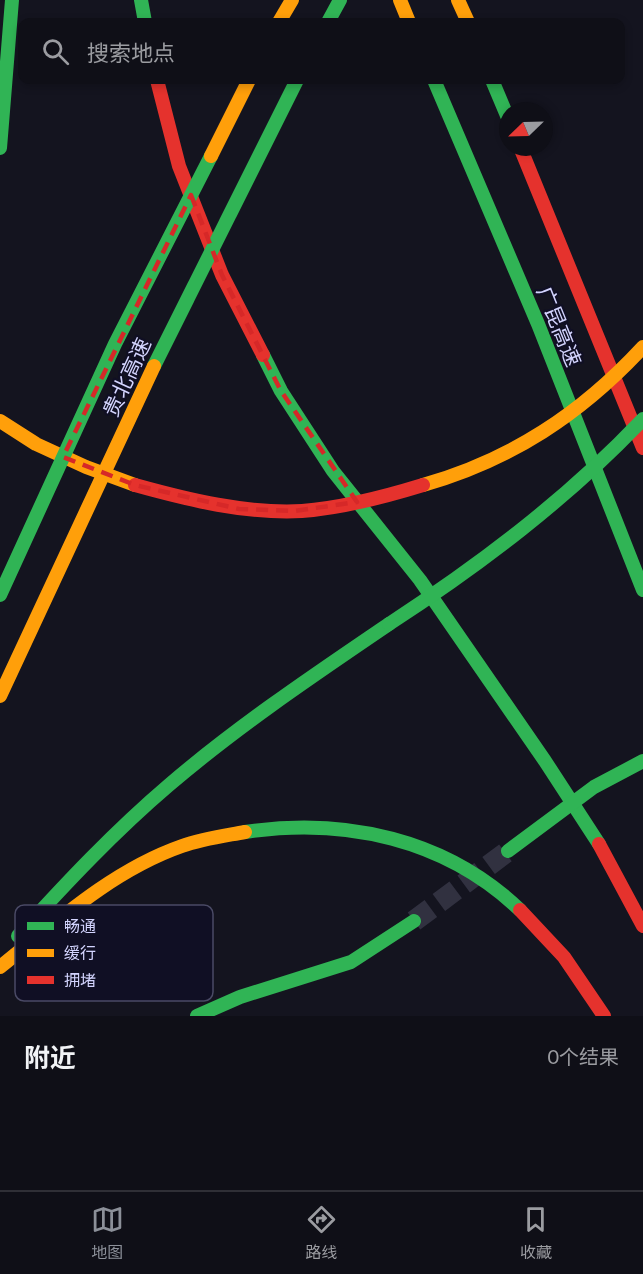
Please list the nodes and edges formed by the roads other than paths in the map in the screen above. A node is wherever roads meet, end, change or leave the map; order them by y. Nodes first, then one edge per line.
1 (12, 0) edge
2 (141, 0) edge
3 (292, 0) edge
4 (340, 0) edge
5 (400, 0) edge
6 (458, 0) edge
7 (144, 18) edge
8 (281, 18) edge
9 (329, 18) edge
10 (408, 18) edge
11 (466, 18) edge
12 (158, 84) edge
13 (247, 84) edge
14 (295, 84) edge
15 (436, 84) edge
16 (494, 84) edge
17 (501, 102) edge
18 (0, 148) edge
19 (524, 156) edge
20 (643, 347) edge
21 (643, 419) edge
22 (0, 421) edge
23 (643, 448) edge
24 (643, 590) edge
25 (0, 595) edge
26 (0, 696) edge
27 (643, 761) edge
28 (508, 851) tunnel mouth
29 (46, 905) edge
30 (77, 905) edge
31 (414, 921) tunnel mouth
32 (643, 926) edge
33 (15, 940) edge
34 (15, 955) edge
35 (0, 957) edge
36 (0, 967) edge
37 (197, 1016) edge
38 (604, 1016) edge

1 - 18 main road
2 - 7 main road
3 - 8 main road
4 - 9 main road
5 - 10 main road
6 - 11 main road
12 - 32 main road
13 - 25 main road, 贵北高速, bridge
14 - 26 main road, 贵北高速, bridge
15 - 24 main road, 广昆高速
16 - 17 main road
19 - 23 main road, 广昆高速
20 - 22 main road, bridge
21 - 29 main road, bridge
27 - 28 main road
30 - 38 main road
31 - 37 main road
33 - 35 main road, bridge
34 - 36 main road

